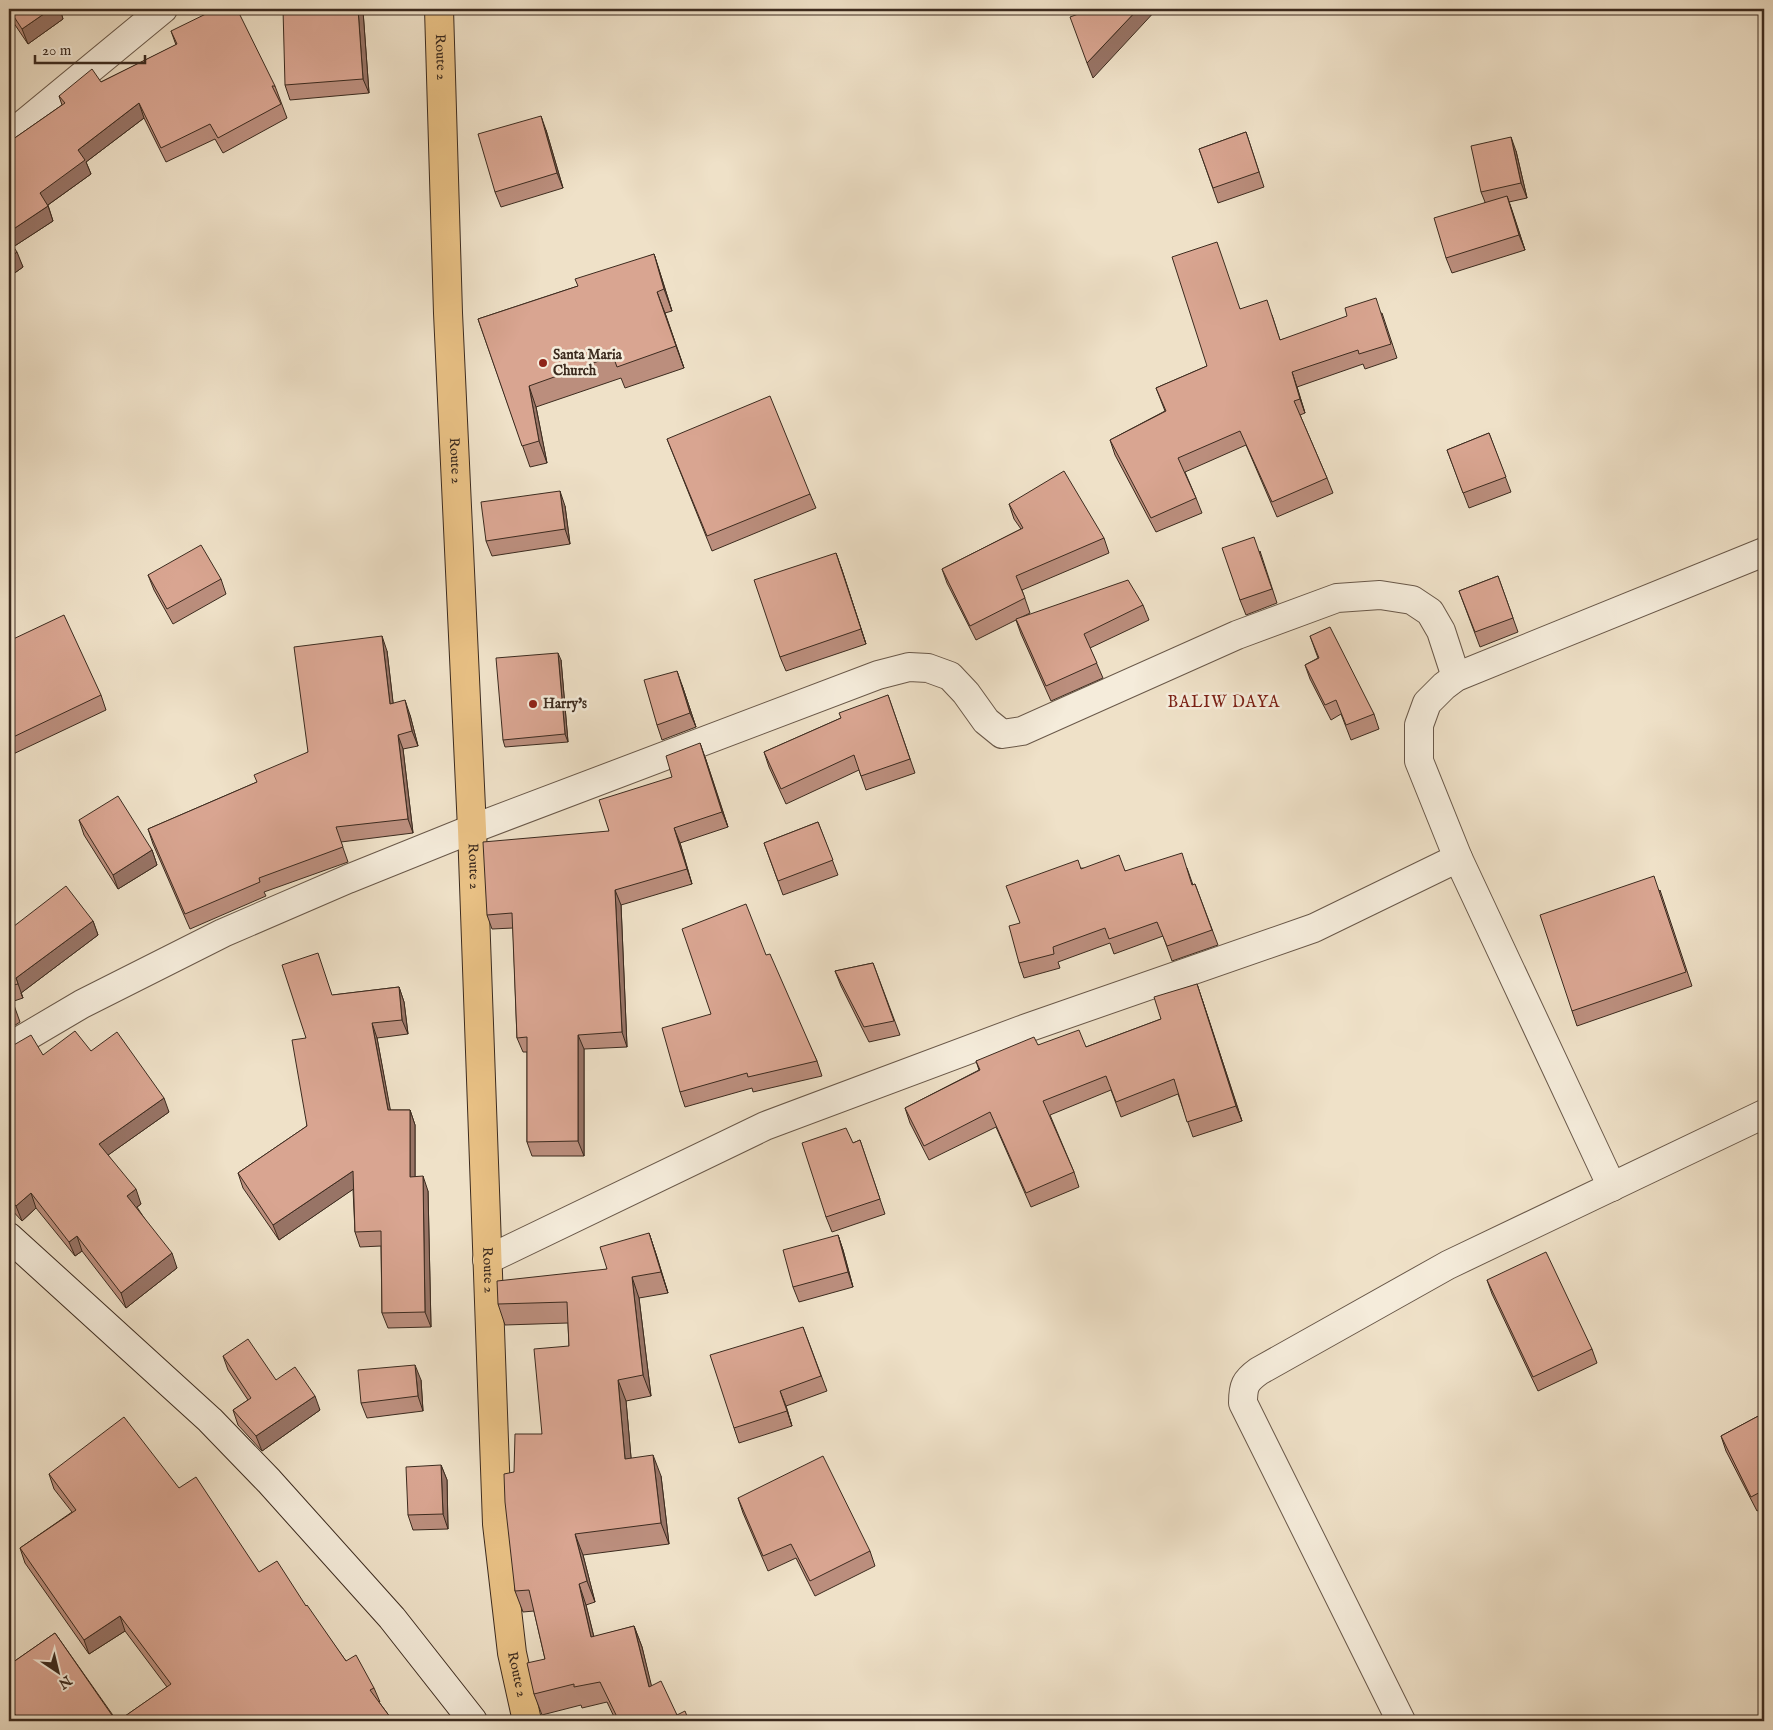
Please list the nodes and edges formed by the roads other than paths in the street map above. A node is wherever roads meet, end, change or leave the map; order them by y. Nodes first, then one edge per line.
1 (162, 9) edge
2 (439, 9) edge
3 (9, 136) edge
4 (1764, 552) edge
5 (1456, 677) junction
6 (472, 829) junction
7 (1458, 858) junction
8 (9, 1048) edge
9 (1764, 1114) edge
10 (1612, 1187) junction
11 (9, 1237) edge
12 (487, 1260) junction
13 (473, 1721) edge
14 (527, 1721) edge
15 (1401, 1721) edge

1 - 3 street
2 - 6 highway, Route 2
4 - 5 street
5 - 6 street
5 - 7 street
6 - 8 street
6 - 12 highway, Route 2
7 - 10 street
7 - 12 street
9 - 10 street
10 - 15 street
11 - 13 street
12 - 14 highway, Route 2

